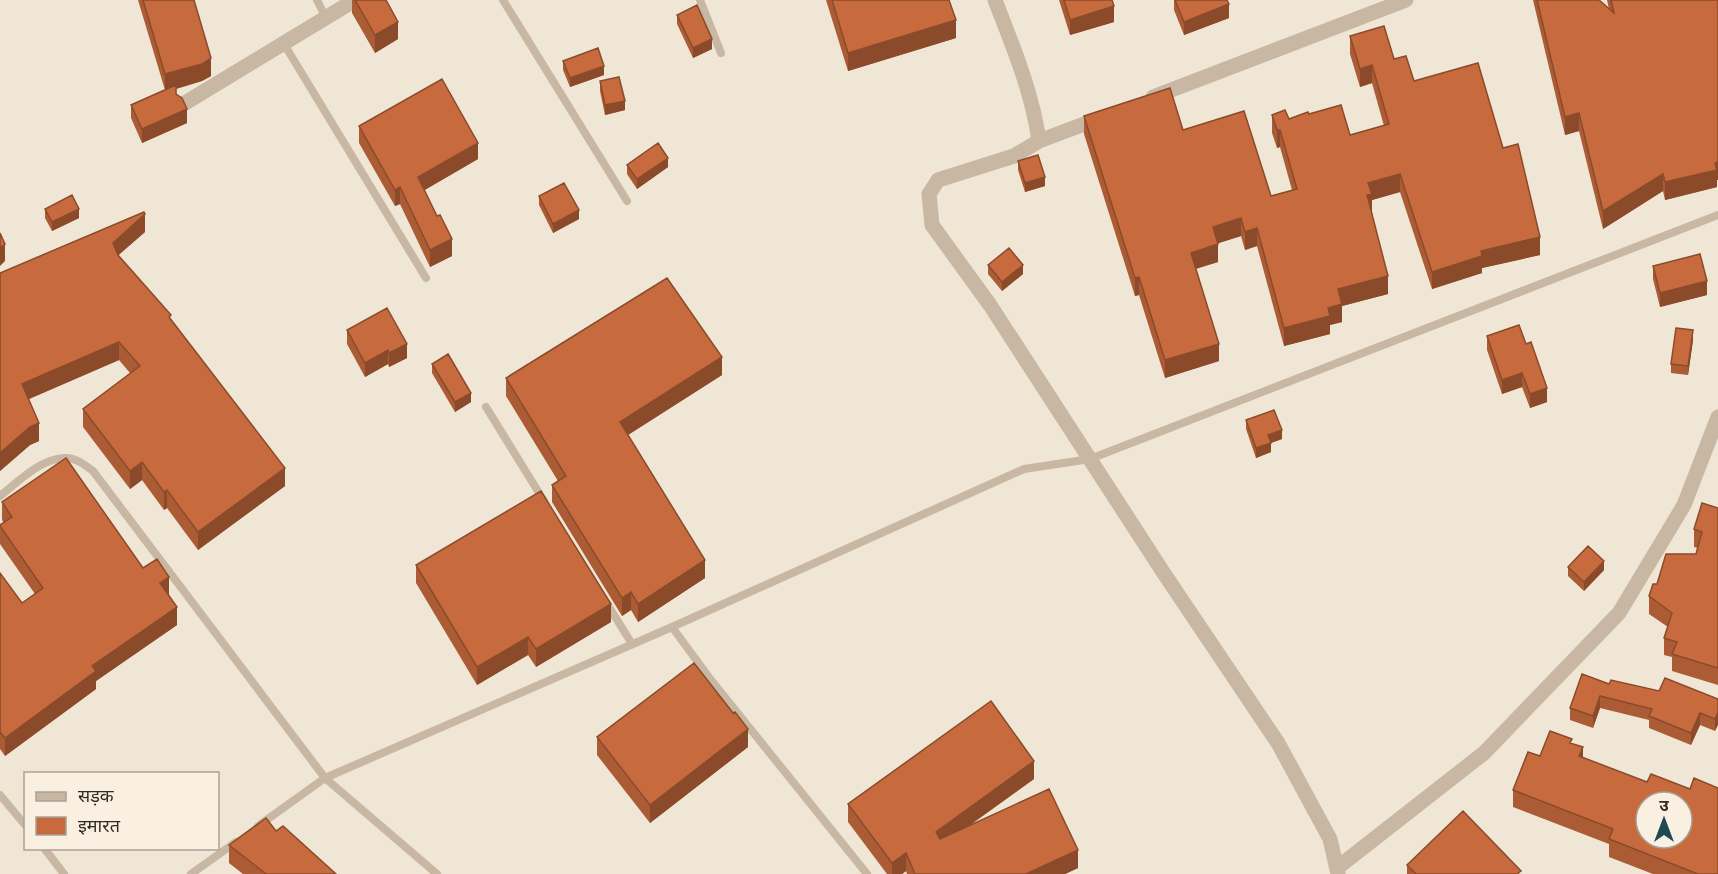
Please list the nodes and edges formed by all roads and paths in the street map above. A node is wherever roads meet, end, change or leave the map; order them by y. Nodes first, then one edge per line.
1 (317, 0) edge
2 (355, 0) edge
3 (503, 0) edge
4 (700, 0) edge
5 (995, 0) edge
6 (1406, 0) edge
7 (326, 18) junction
8 (284, 44) junction
9 (721, 53) dead end
10 (185, 103) edge
11 (1138, 103) edge
12 (1116, 112) edge
13 (1039, 141) junction
14 (627, 201) dead end
15 (1718, 216) edge
16 (426, 278) dead end
17 (486, 407) dead end
18 (1718, 417) edge
19 (1090, 459) junction
20 (0, 496) edge
21 (547, 506) edge
22 (602, 595) edge
23 (672, 627) junction
24 (632, 644) junction
25 (325, 778) junction
26 (0, 795) edge
27 (24, 824) edge
28 (248, 833) edge
29 (239, 840) edge
30 (45, 850) edge
31 (1337, 871) edge
32 (64, 874) edge
33 (191, 874) edge
34 (437, 874) edge
35 (867, 874) edge

1 - 7 lane
2 - 7 street
3 - 14 lane
4 - 9 lane
5 - 13 street
6 - 11 street
7 - 8 street
8 - 10 street
8 - 16 lane
12 - 13 street
13 - 19 street
15 - 19 lane
17 - 21 lane
18 - 31 street
19 - 23 lane
19 - 31 street
20 - 25 lane
22 - 24 lane
23 - 24 lane
23 - 35 lane
24 - 25 lane
25 - 28 lane
25 - 34 lane
26 - 27 lane
29 - 33 lane
30 - 32 lane

